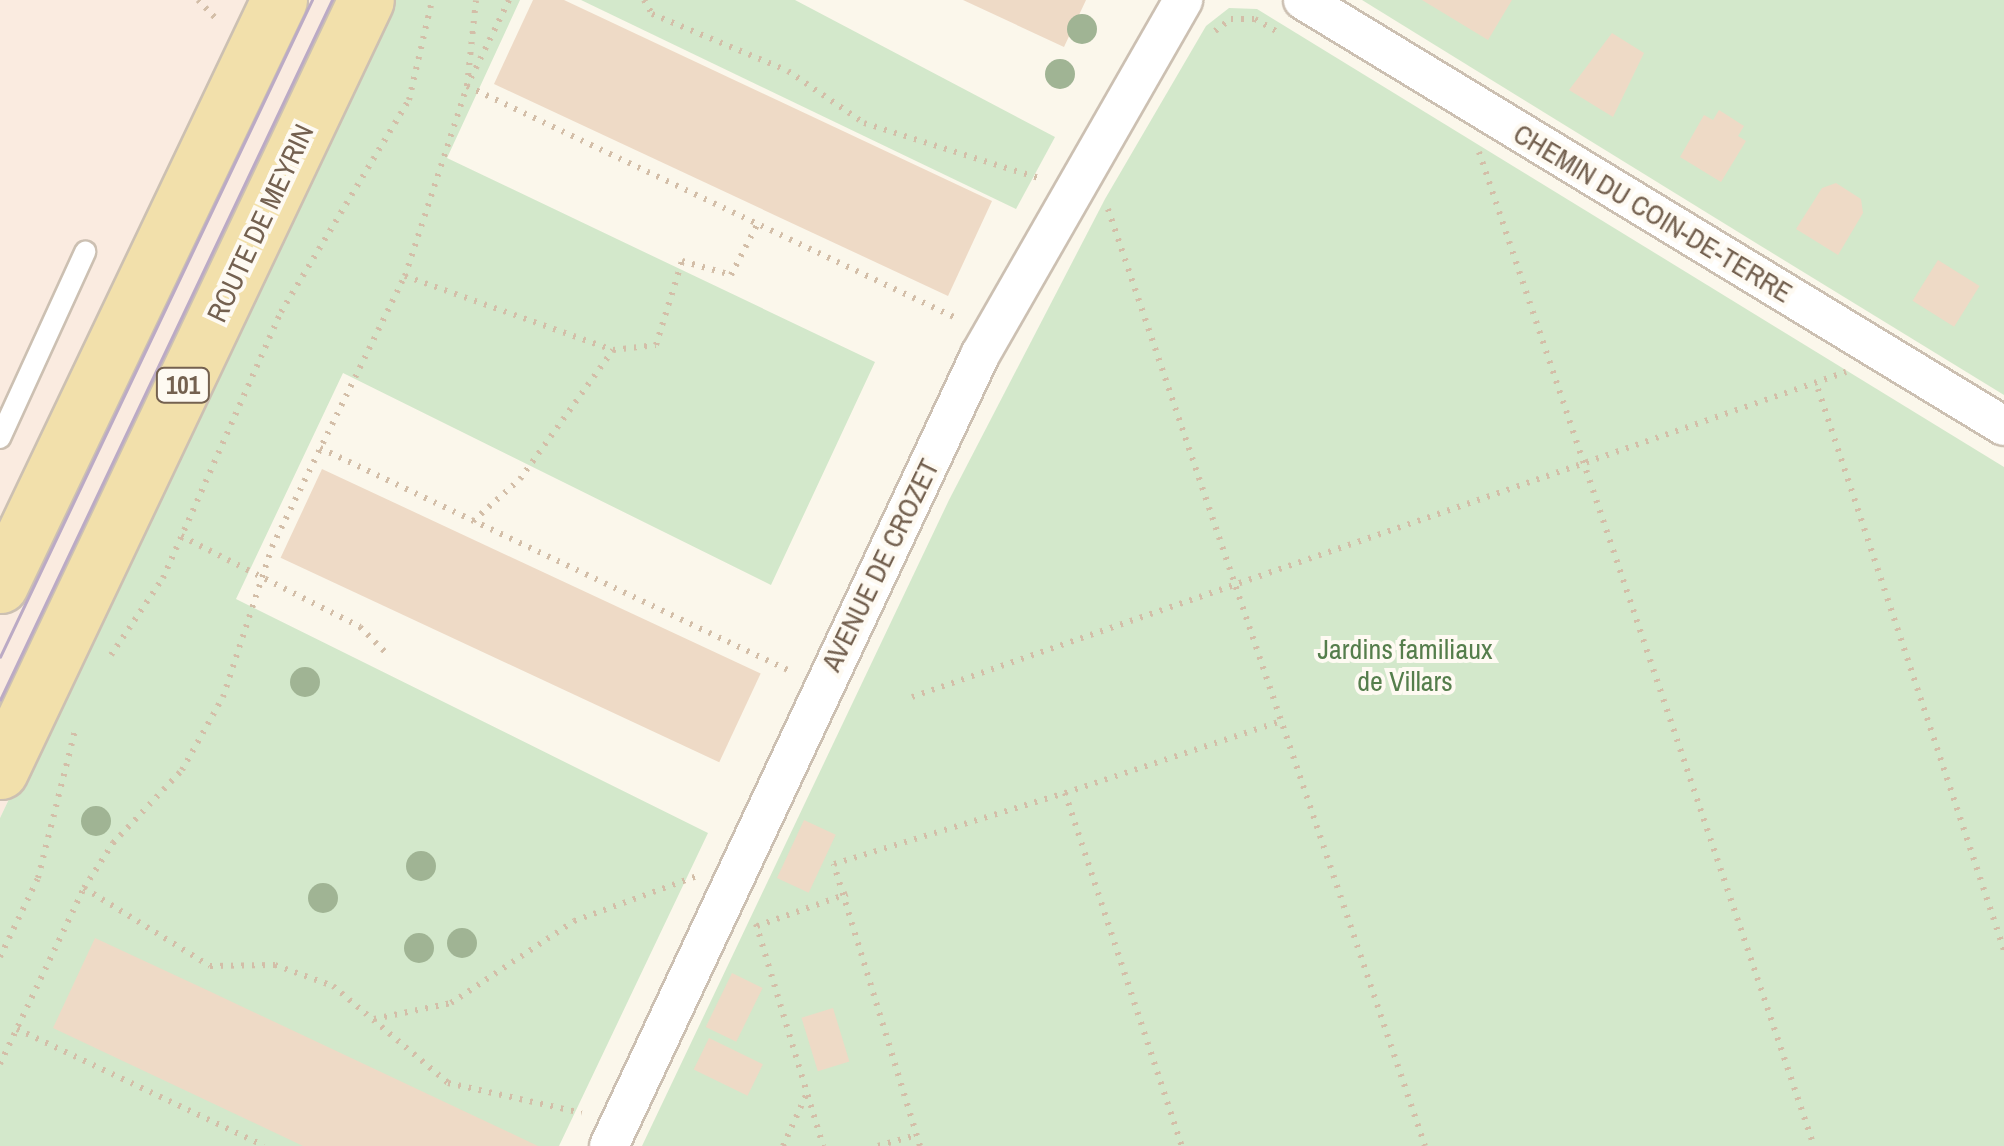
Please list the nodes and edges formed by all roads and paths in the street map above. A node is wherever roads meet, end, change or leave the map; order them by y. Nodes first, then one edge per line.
1 (198, 0) edge
2 (278, 0) edge
3 (366, 0) edge
4 (432, 0) edge
5 (476, 0) edge
6 (509, 0) edge
7 (644, 0) edge
8 (1184, 0) edge
9 (1303, 0) edge
10 (229, 33) dead end
11 (467, 86) junction
12 (1478, 151) dead end
13 (1041, 179) dead end
14 (1079, 184) junction
15 (758, 223) junction
16 (85, 252) dead end
17 (404, 276) junction
18 (964, 321) dead end
19 (614, 350) junction
20 (1850, 366) dead end
21 (1818, 388) junction
22 (2004, 426) edge
23 (0, 438) edge
24 (320, 448) junction
25 (1586, 466) junction
26 (473, 521) junction
27 (181, 536) junction
28 (262, 576) junction
29 (0, 585) edge
30 (1238, 586) junction
31 (388, 656) dead end
32 (100, 670) dead end
33 (792, 672) dead end
34 (912, 697) dead end
35 (77, 718) dead end
36 (1282, 721) junction
37 (0, 771) edge
38 (1065, 793) junction
39 (84, 888) junction
40 (728, 893) junction
41 (847, 894) junction
42 (758, 926) junction
43 (2004, 950) edge
44 (0, 957) edge
45 (374, 1019) junction
46 (17, 1030) junction
47 (0, 1064) edge
48 (808, 1090) junction
49 (582, 1112) dead end
50 (916, 1134) junction
51 (264, 1146) edge
52 (609, 1146) edge
53 (783, 1146) edge
54 (823, 1146) edge
55 (878, 1146) edge
56 (920, 1146) edge
57 (1182, 1146) edge
58 (1425, 1146) edge
59 (1814, 1146) edge

1 - 10 path
2 - 29 main road
3 - 37 main road, ROUTE DE MEYRIN / 101
4 - 27 path
5 - 11 path
6 - 11 path
7 - 13 path
8 - 14 street, AVENUE DE CROZET
9 - 22 street, CHEMIN DU COIN-DE-TERRE
11 - 15 path
11 - 17 path
12 - 25 path
14 - 30 path
14 - 40 street, AVENUE DE CROZET
15 - 18 path
15 - 19 path
16 - 23 lane
17 - 19 path
17 - 24 path
19 - 26 path
20 - 21 path
21 - 25 path
21 - 43 path
24 - 26 path
24 - 28 path
25 - 30 path
25 - 59 path
26 - 33 path
27 - 28 path
27 - 32 path
28 - 31 path
28 - 39 path
30 - 34 path
30 - 36 path
35 - 44 path
36 - 38 path
36 - 58 path
38 - 41 path
38 - 57 path
39 - 45 path
39 - 46 path
40 - 42 path
40 - 45 path
40 - 52 street, AVENUE DE CROZET
41 - 42 path
41 - 50 path
42 - 48 path
45 - 49 path
46 - 47 path
46 - 51 path
48 - 53 path
48 - 54 path
50 - 55 path
50 - 56 path

